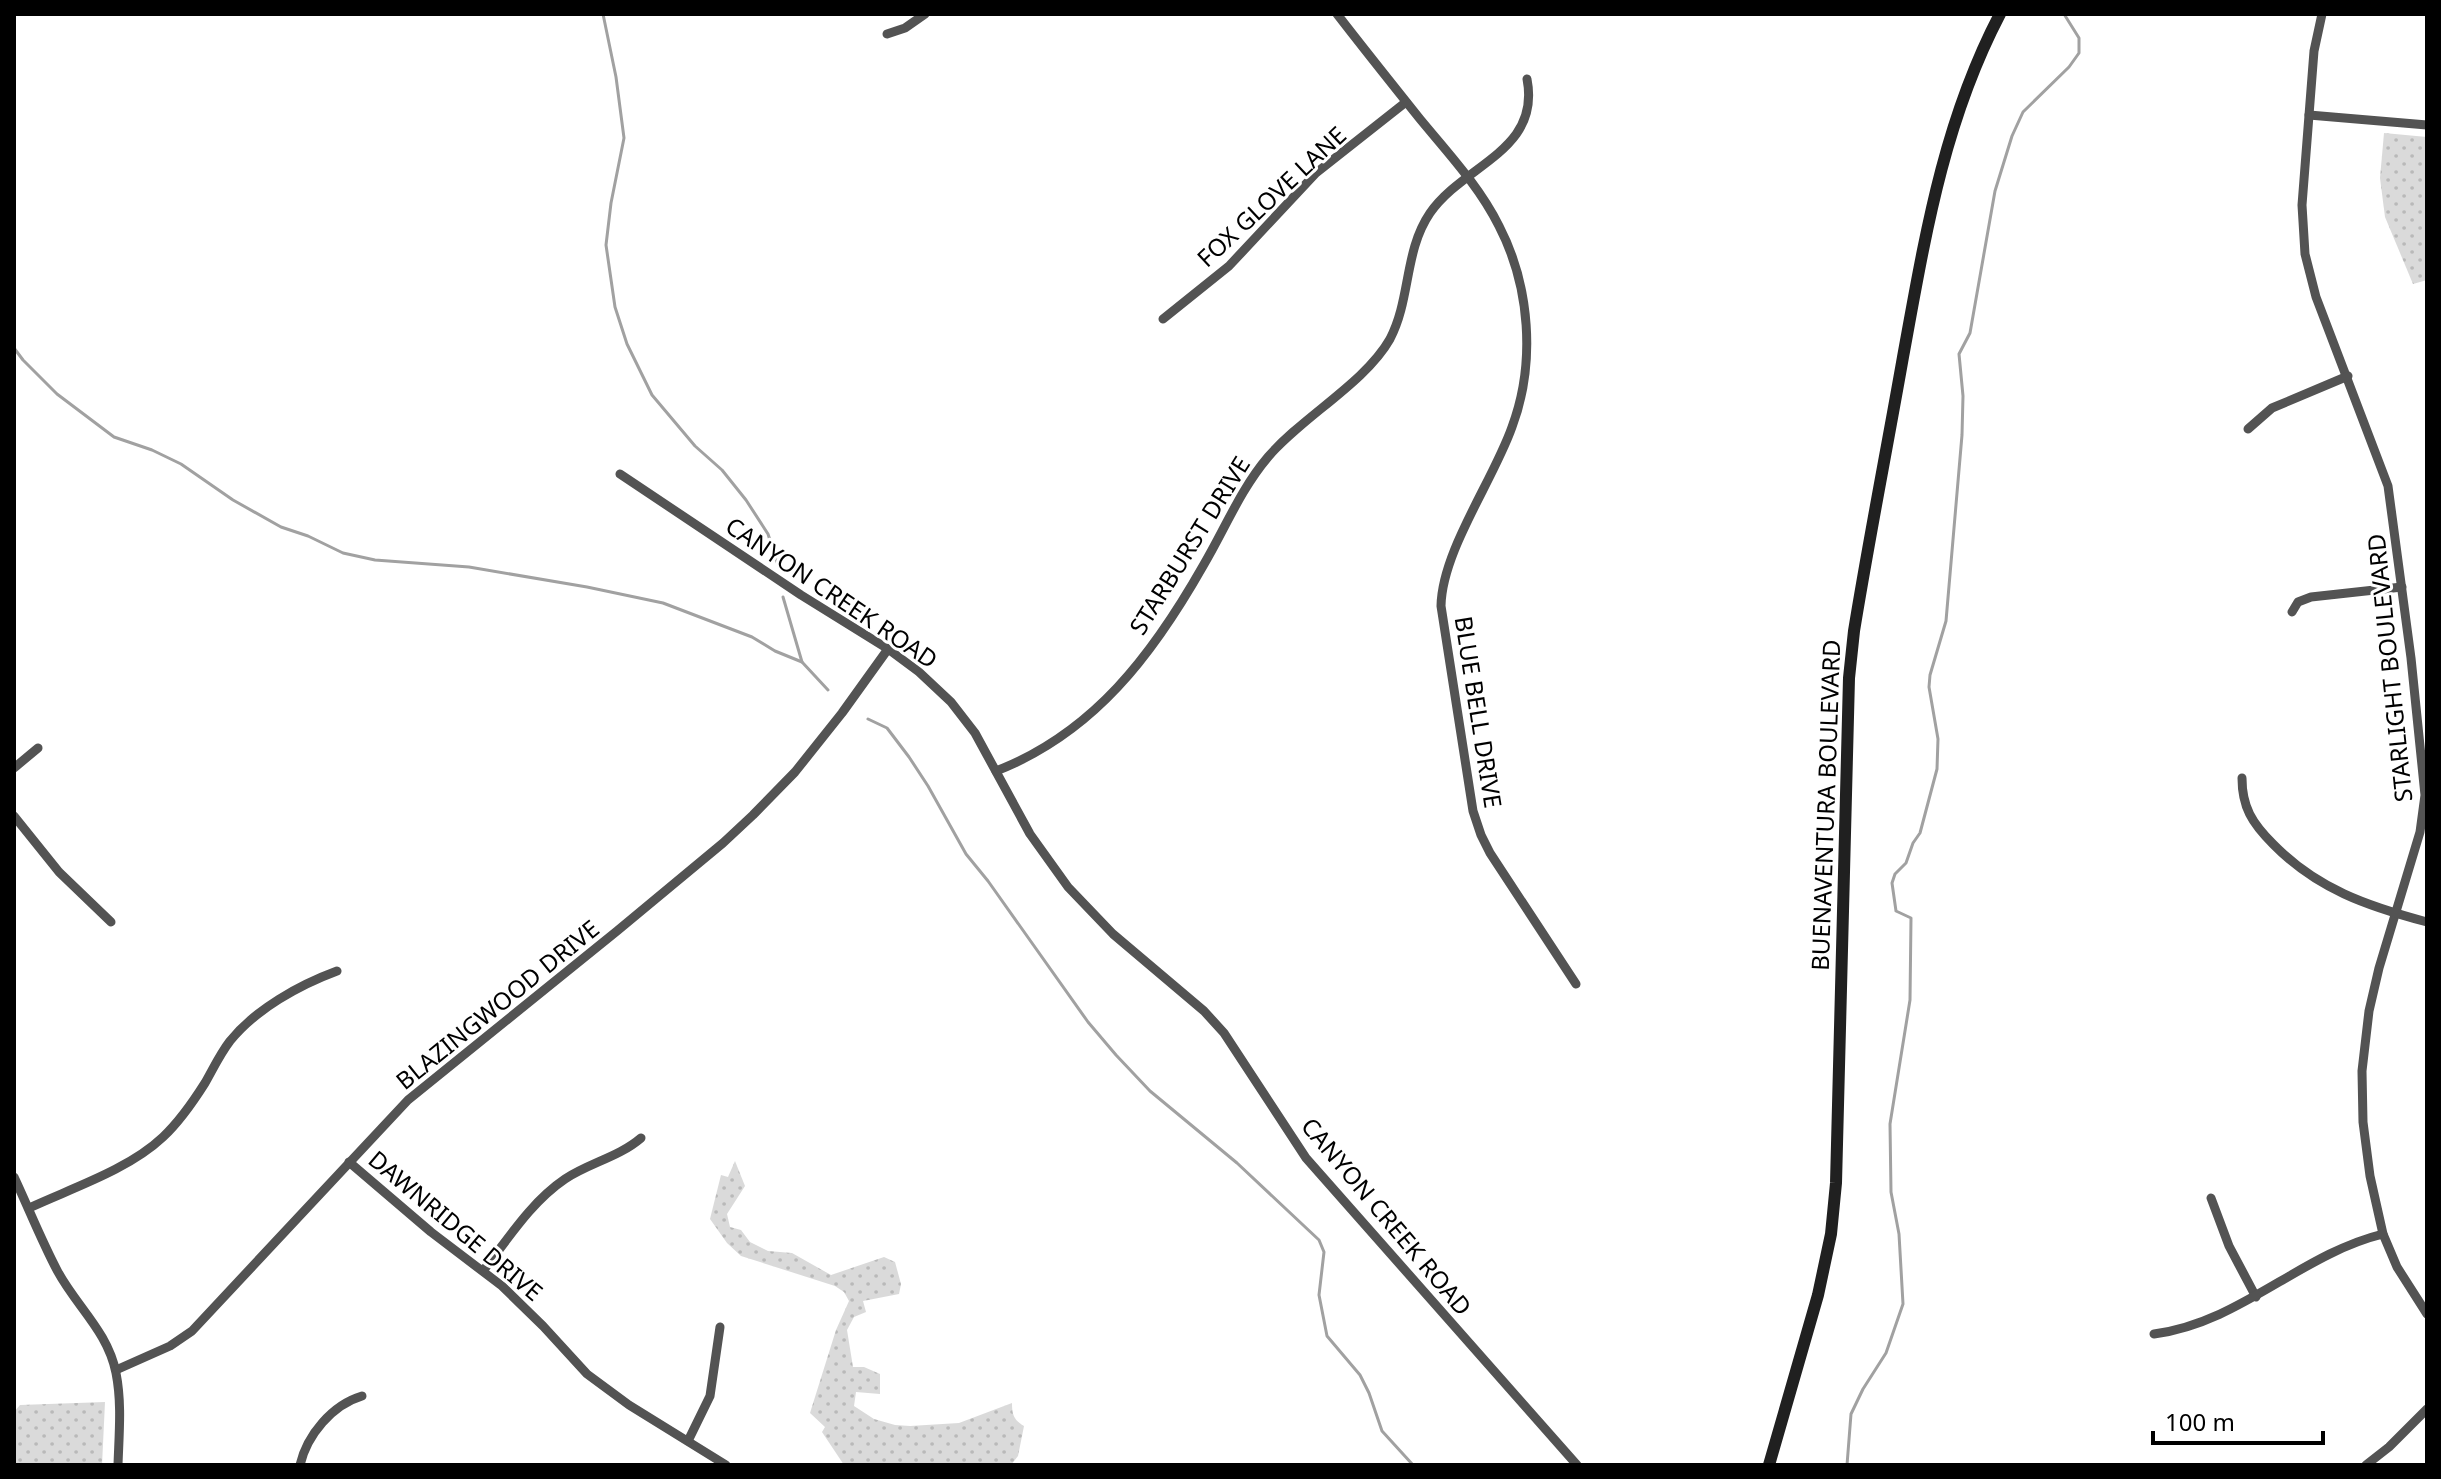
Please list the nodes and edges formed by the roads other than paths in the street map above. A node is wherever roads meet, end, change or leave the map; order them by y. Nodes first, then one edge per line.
1 (925, 14) edge
2 (1337, 14) edge
3 (2000, 14) edge
4 (2322, 14) edge
5 (887, 34) dead end
6 (1527, 79) dead end
7 (1406, 102) junction
8 (2309, 115) junction
9 (2427, 125) edge
10 (1468, 178) junction
11 (1163, 319) dead end
12 (2348, 376) junction
13 (2248, 429) dead end
14 (620, 474) dead end
15 (2402, 587) junction
16 (2292, 612) dead end
17 (888, 649) junction
18 (38, 748) dead end
19 (14, 768) edge
20 (996, 771) junction
21 (2242, 778) dead end
22 (14, 816) edge
23 (2397, 914) junction
24 (111, 922) dead end
25 (2427, 922) edge
26 (337, 971) dead end
27 (1576, 984) dead end
28 (641, 1138) dead end
29 (349, 1162) junction
30 (14, 1177) edge
31 (2211, 1198) dead end
32 (29, 1208) junction
33 (2383, 1234) junction
34 (483, 1271) junction
35 (2256, 1297) junction
36 (2427, 1314) edge
37 (720, 1327) dead end
38 (2154, 1334) dead end
39 (116, 1370) junction
40 (362, 1396) dead end
41 (2427, 1409) edge
42 (688, 1441) junction
43 (118, 1465) edge
44 (300, 1465) edge
45 (726, 1465) edge
46 (1577, 1465) edge
47 (1769, 1465) edge
48 (2366, 1465) edge

1 - 5 street
2 - 7 street, BLUE BELL DRIVE
3 - 47 main road, BUENAVENTURA BOULEVARD
4 - 8 street, STARLIGHT BOULEVARD
6 - 10 street, STARBURST DRIVE
7 - 10 street, BLUE BELL DRIVE
7 - 11 street, FOX GLOVE LANE
8 - 9 street
8 - 12 street, STARLIGHT BOULEVARD
10 - 20 street, STARBURST DRIVE
10 - 27 street, BLUE BELL DRIVE
12 - 13 street
12 - 15 street, STARLIGHT BOULEVARD
14 - 17 street, CANYON CREEK ROAD
15 - 16 street
15 - 23 street, STARLIGHT BOULEVARD
17 - 20 street, CANYON CREEK ROAD
17 - 29 street, BLAZINGWOOD DRIVE
18 - 19 street
20 - 46 street, CANYON CREEK ROAD
21 - 23 street
22 - 24 street
23 - 25 street
23 - 33 street, STARLIGHT BOULEVARD
26 - 32 street
28 - 34 street
29 - 34 street, DAWNRIDGE DRIVE
29 - 39 street, BLAZINGWOOD DRIVE
30 - 32 street
31 - 35 street
32 - 39 street
33 - 35 street
33 - 36 street, STARLIGHT BOULEVARD
34 - 42 street, DAWNRIDGE DRIVE
35 - 38 street
37 - 42 street
39 - 43 street
40 - 44 street
41 - 48 street
42 - 45 street, DAWNRIDGE DRIVE

